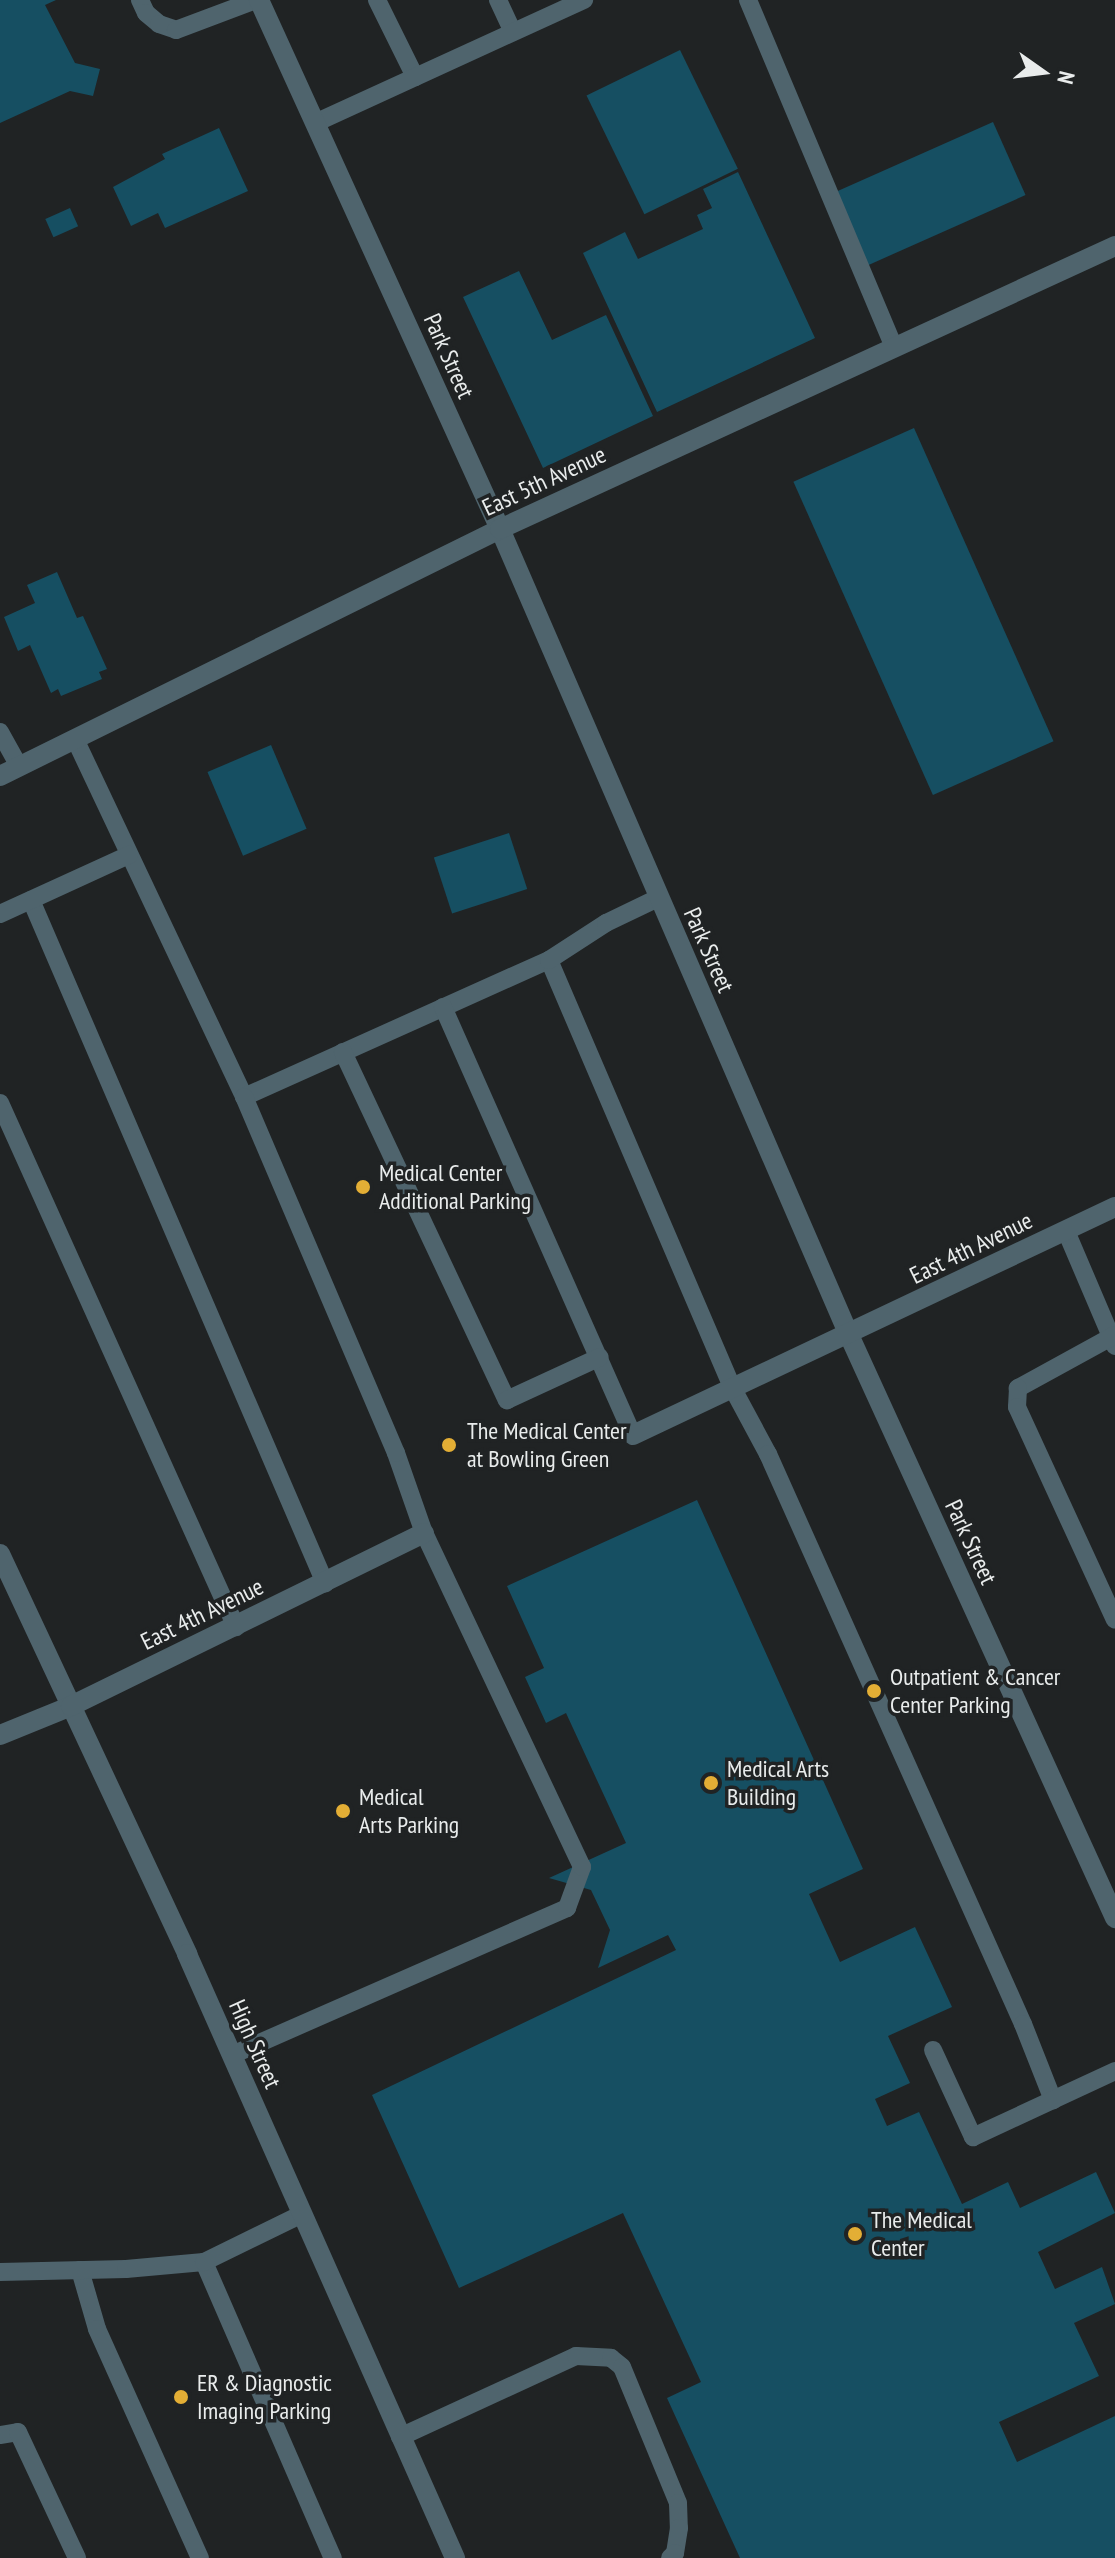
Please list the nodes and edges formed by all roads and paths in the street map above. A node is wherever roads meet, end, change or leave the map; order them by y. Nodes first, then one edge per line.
1 (140, 0) edge
2 (258, 0) edge
3 (377, 0) edge
4 (498, 0) edge
5 (584, 0) edge
6 (748, 0) edge
7 (513, 32) junction
8 (415, 77) junction
9 (315, 123) junction
10 (1115, 246) edge
11 (894, 348) junction
12 (500, 529) junction
13 (0, 732) edge
14 (75, 739) junction
15 (9, 771) edge
16 (129, 855) junction
17 (658, 898) junction
18 (31, 900) junction
19 (0, 914) edge
20 (549, 960) junction
21 (443, 1007) junction
22 (343, 1052) junction
23 (244, 1097) junction
24 (0, 1103) edge
25 (1115, 1207) edge
26 (1066, 1231) junction
27 (849, 1335) junction
28 (1114, 1339) edge
29 (600, 1357) junction
30 (733, 1389) junction
31 (633, 1435) joint
32 (424, 1533) junction
33 (0, 1554) edge
34 (325, 1583) junction
35 (1115, 1620) edge
36 (236, 1627) junction
37 (71, 1706) junction
38 (0, 1735) edge
39 (1115, 1918) edge
40 (933, 2050) dead end
41 (232, 2055) junction
42 (1115, 2071) edge
43 (1053, 2100) junction
44 (302, 2214) junction
45 (204, 2262) junction
46 (80, 2270) junction
47 (0, 2272) edge
48 (0, 2435) edge
49 (400, 2437) junction
50 (77, 2558) edge
51 (200, 2558) edge
52 (333, 2558) edge
53 (455, 2558) edge
54 (670, 2558) edge

1 - 2 lane
2 - 9 street, Park Street
3 - 8 lane
4 - 7 lane
5 - 7 lane
6 - 11 lane
7 - 8 lane
8 - 9 lane
9 - 12 street, Park Street
10 - 11 street, East 5th Avenue
11 - 12 street, East 5th Avenue
12 - 14 street, East 5th Avenue
12 - 17 street, Park Street
13 - 15 lane
14 - 15 street, East 5th Avenue
14 - 16 lane
16 - 18 lane
16 - 23 lane
17 - 20 lane
17 - 27 street, Park Street
18 - 19 lane
18 - 34 lane
20 - 21 lane
20 - 30 lane
21 - 22 lane
21 - 29 lane
22 - 23 lane
22 - 29 lane
23 - 32 lane
24 - 36 lane
25 - 26 street, East 4th Avenue
26 - 27 street, East 4th Avenue
26 - 28 lane
27 - 30 street, East 4th Avenue
27 - 39 street, Park Street
28 - 35 lane
29 - 31 lane
30 - 31 street, East 4th Avenue
30 - 43 lane
32 - 34 street, East 4th Avenue
32 - 41 lane
33 - 37 street, High Street
34 - 36 street, East 4th Avenue
36 - 37 street, East 4th Avenue
37 - 38 street, East 4th Avenue
37 - 41 street, High Street
40 - 43 lane
41 - 44 street, High Street
42 - 43 lane
44 - 45 lane
44 - 49 street, High Street
45 - 46 lane
45 - 52 lane
46 - 47 lane
46 - 51 lane
48 - 50 lane
49 - 53 street, High Street
49 - 54 lane

